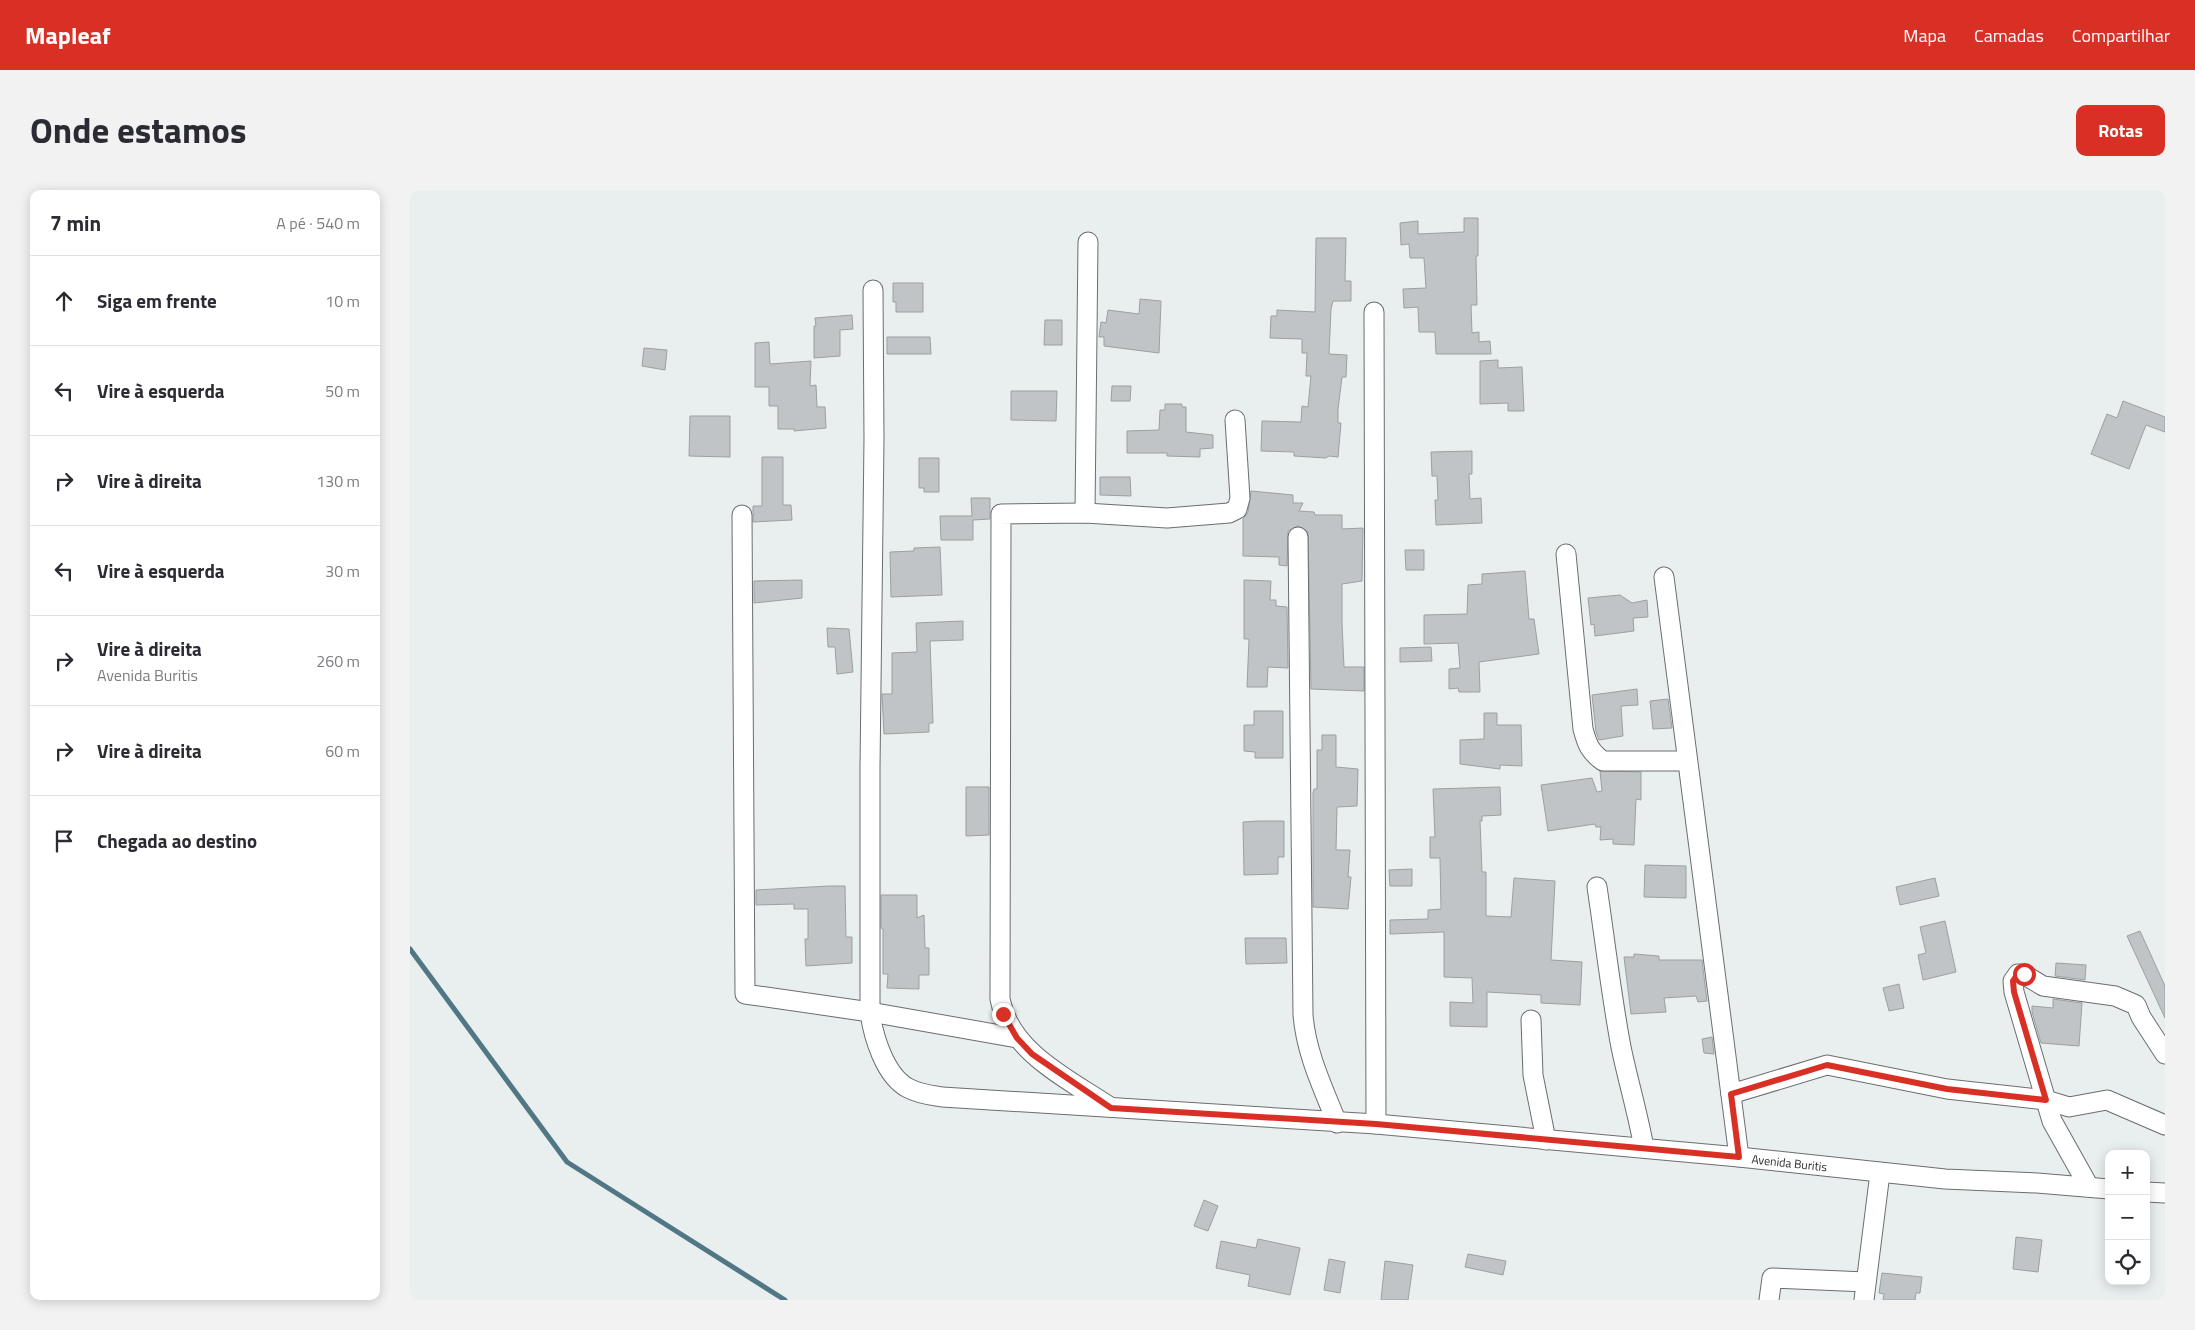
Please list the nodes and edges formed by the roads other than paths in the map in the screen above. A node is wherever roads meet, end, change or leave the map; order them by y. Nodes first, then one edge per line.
1 (1088, 242) dead end
2 (873, 290) dead end
3 (1374, 312) dead end
4 (1235, 420) dead end
5 (1085, 513) junction
6 (742, 515) dead end
7 (1298, 537) dead end
8 (1566, 554) dead end
9 (1664, 577) dead end
10 (1687, 761) junction
11 (1598, 887) dead end
12 (870, 1012) junction
13 (1531, 1020) dead end
14 (1017, 1038) junction
15 (2165, 1054) edge
16 (1731, 1094) junction
17 (2046, 1100) junction
18 (1111, 1108) junction
19 (1337, 1122) junction
20 (1376, 1124) junction
21 (2165, 1125) edge
22 (1546, 1140) junction
23 (1644, 1148) junction
24 (1739, 1157) junction
25 (1880, 1173) junction
26 (2089, 1187) junction
27 (2105, 1189) edge
28 (2150, 1192) edge
29 (2165, 1193) edge
30 (1865, 1291) edge
31 (1769, 1300) edge

1 - 5 street
2 - 12 street, Avenida Buritis
3 - 20 street
4 - 5 street
5 - 14 street
6 - 12 street
7 - 19 street
8 - 10 street
9 - 10 street
10 - 16 street
11 - 23 street
12 - 14 street
12 - 18 street, Avenida Buritis
13 - 22 street
14 - 18 street
15 - 17 street
16 - 17 street
16 - 24 street
17 - 21 street
17 - 26 street
18 - 19 street, Avenida Buritis
19 - 20 street, Avenida Buritis
20 - 22 street, Avenida Buritis
22 - 23 street, Avenida Buritis
23 - 24 street, Avenida Buritis
24 - 25 street, Avenida Buritis
25 - 26 street, Avenida Buritis
25 - 30 street
26 - 27 street, Avenida Buritis
28 - 29 street
30 - 31 street

